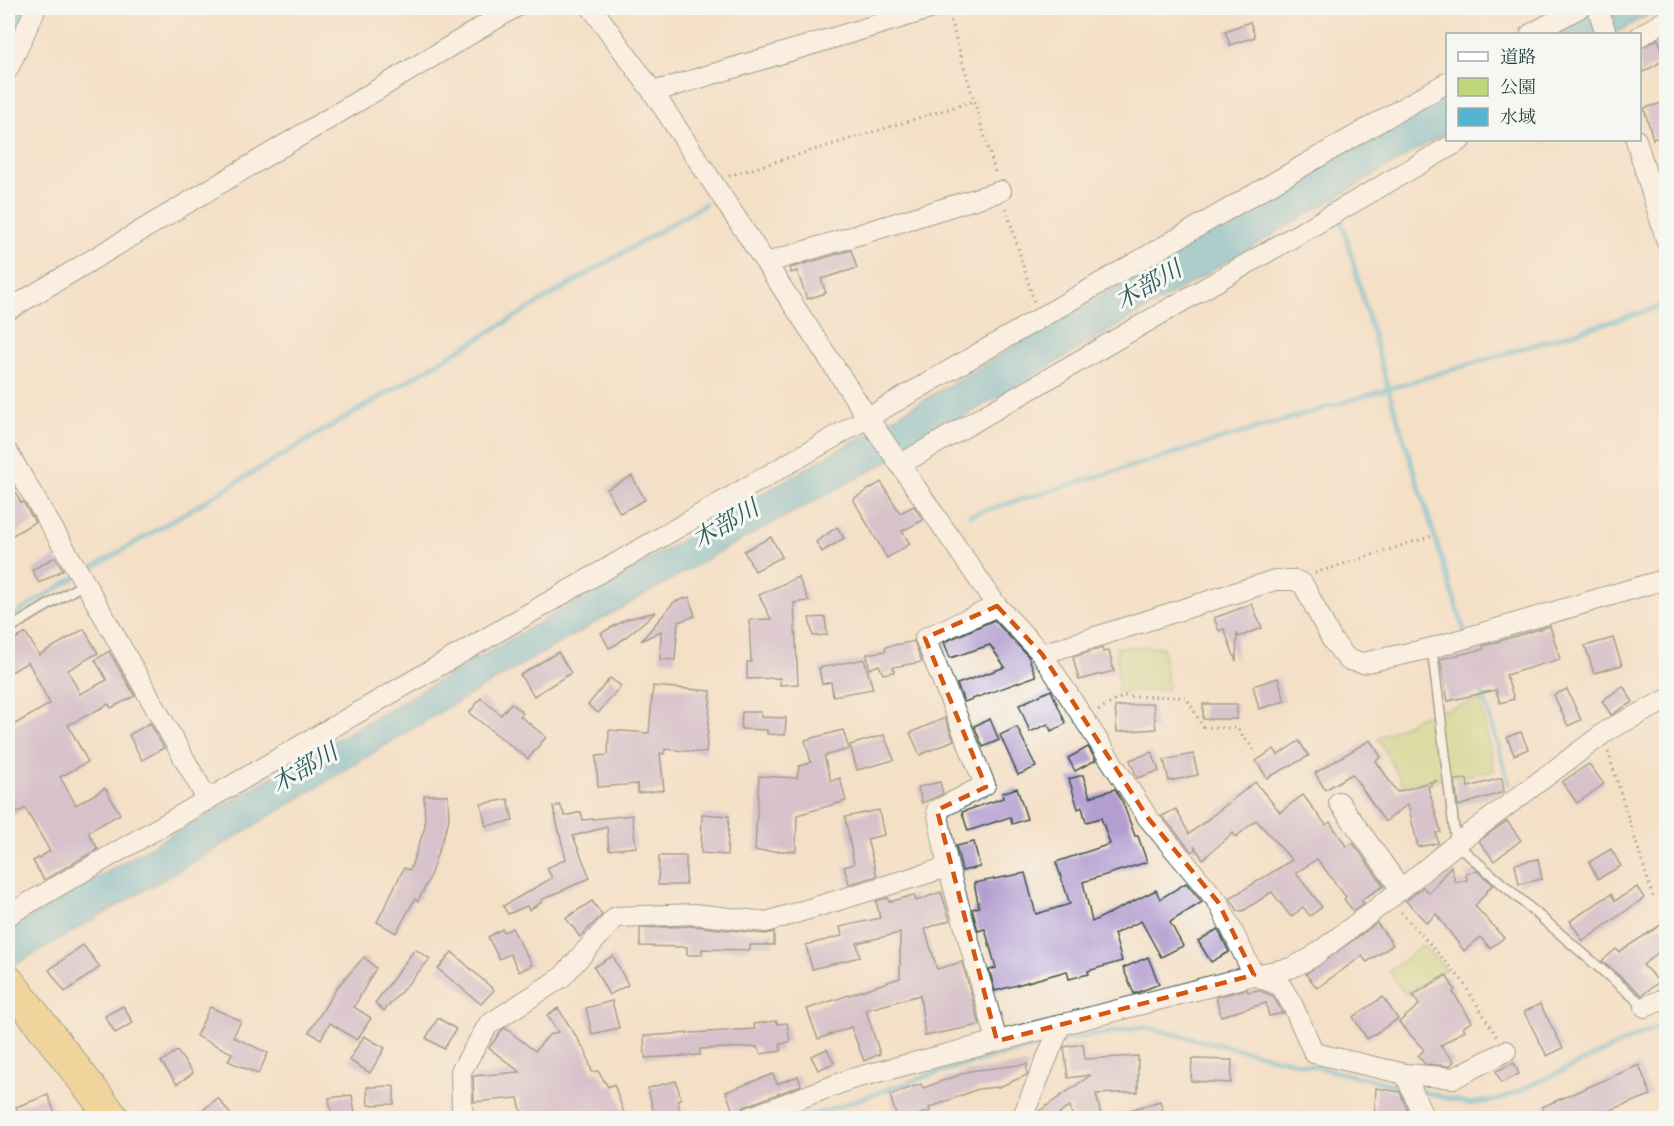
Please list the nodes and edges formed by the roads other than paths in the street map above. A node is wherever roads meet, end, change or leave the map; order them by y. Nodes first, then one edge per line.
1 (36, 8) edge
2 (514, 8) edge
3 (592, 8) edge
4 (933, 8) edge
5 (1579, 8) edge
6 (1598, 8) edge
7 (1666, 20) edge
8 (1533, 33) edge
9 (1606, 33) edge
10 (1641, 35) edge
11 (8, 69) edge
12 (1446, 83) edge
13 (653, 92) junction
14 (1459, 141) edge
15 (1636, 141) edge
16 (1001, 191) road end
17 (1666, 238) edge
18 (766, 263) junction
19 (8, 310) edge
20 (868, 418) junction
21 (8, 453) edge
22 (901, 464) junction
23 (1666, 579) edge
24 (85, 583) junction
25 (997, 606) junction
26 (8, 629) edge
27 (1432, 648) junction
28 (1042, 654) junction
29 (1666, 700) edge
30 (207, 799) junction
31 (1339, 802) dead end
32 (1456, 844) junction
33 (948, 867) junction
34 (1395, 894) junction
35 (8, 915) edge
36 (1254, 975) junction
37 (8, 981) edge
38 (1666, 998) edge
39 (1645, 1007) joint
40 (1061, 1024) junction
41 (997, 1041) junction
42 (1506, 1051) road end
43 (1414, 1095) edge
44 (113, 1119) edge
45 (465, 1119) edge
46 (748, 1119) edge
47 (1022, 1119) edge

1 - 11 street
2 - 19 street
3 - 13 street
4 - 13 street
5 - 8 street
6 - 9 street
7 - 10 street
12 - 20 street
13 - 18 street
14 - 22 street
15 - 17 street
16 - 18 street
18 - 20 street
20 - 22 street
20 - 30 street
21 - 24 street
22 - 25 street
23 - 27 street
24 - 26 lane
24 - 30 street
25 - 28 street
25 - 33 street
27 - 28 street
27 - 32 lane
28 - 36 street
29 - 32 street
30 - 35 street
31 - 34 street
32 - 34 street
32 - 39 lane
33 - 41 street
33 - 45 street
34 - 36 street
36 - 40 street
36 - 43 street
37 - 44 highway
38 - 39 street
40 - 41 street
40 - 47 street
41 - 46 street
42 - 43 street

